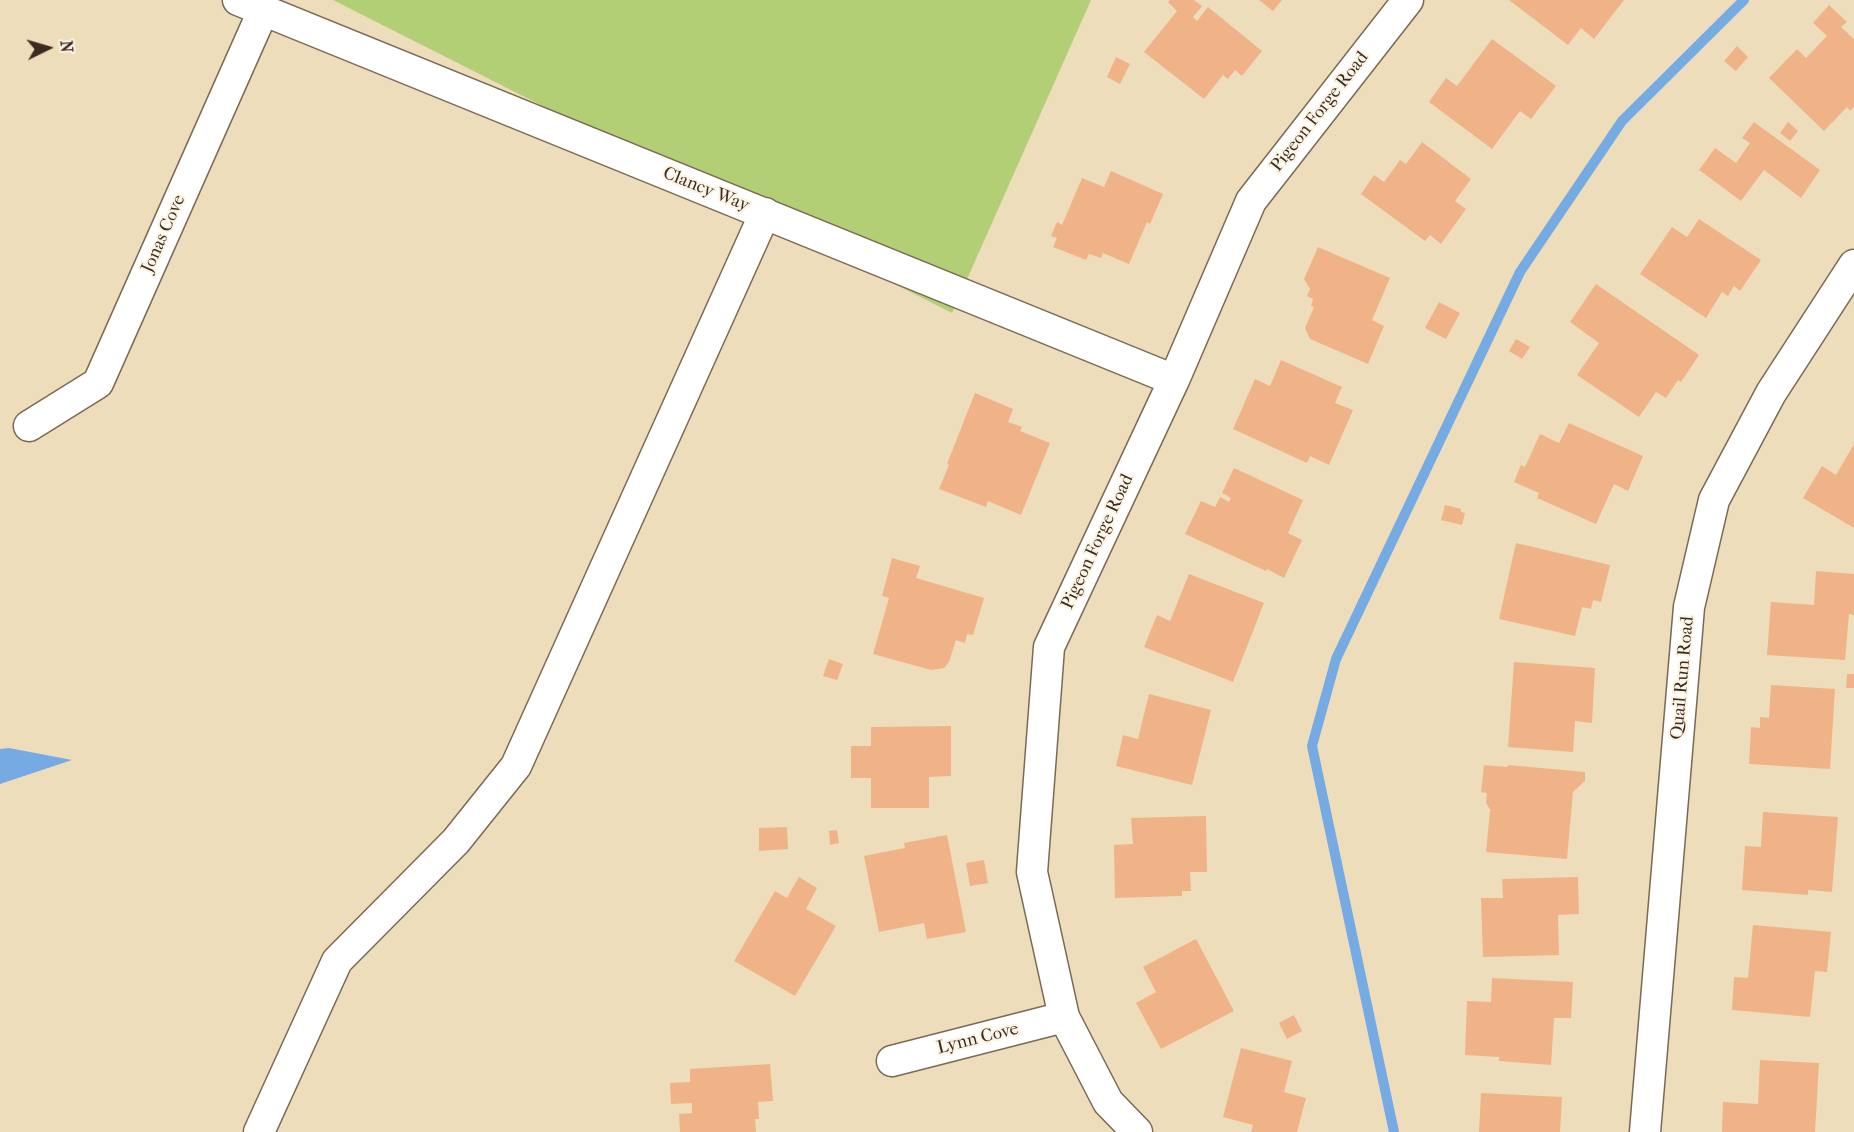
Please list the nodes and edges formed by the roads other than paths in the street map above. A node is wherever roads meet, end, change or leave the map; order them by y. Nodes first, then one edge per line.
1 (1408, 0) edge
2 (250, 5) edge
3 (765, 213) junction
4 (1854, 265) edge
5 (1174, 380) junction
6 (29, 426) dead end
7 (1064, 1017) junction
8 (892, 1061) dead end
9 (259, 1132) edge
10 (1137, 1132) edge
11 (1645, 1132) edge

1 - 5 street, Pigeon Forge Road
2 - 3 street, Clancy Way
2 - 6 street, Jonas Cove
3 - 5 street, Clancy Way
3 - 9 street
4 - 11 street, Quail Run Road
5 - 7 street, Pigeon Forge Road
7 - 8 street, Lynn Cove
7 - 10 street, Pigeon Forge Road

